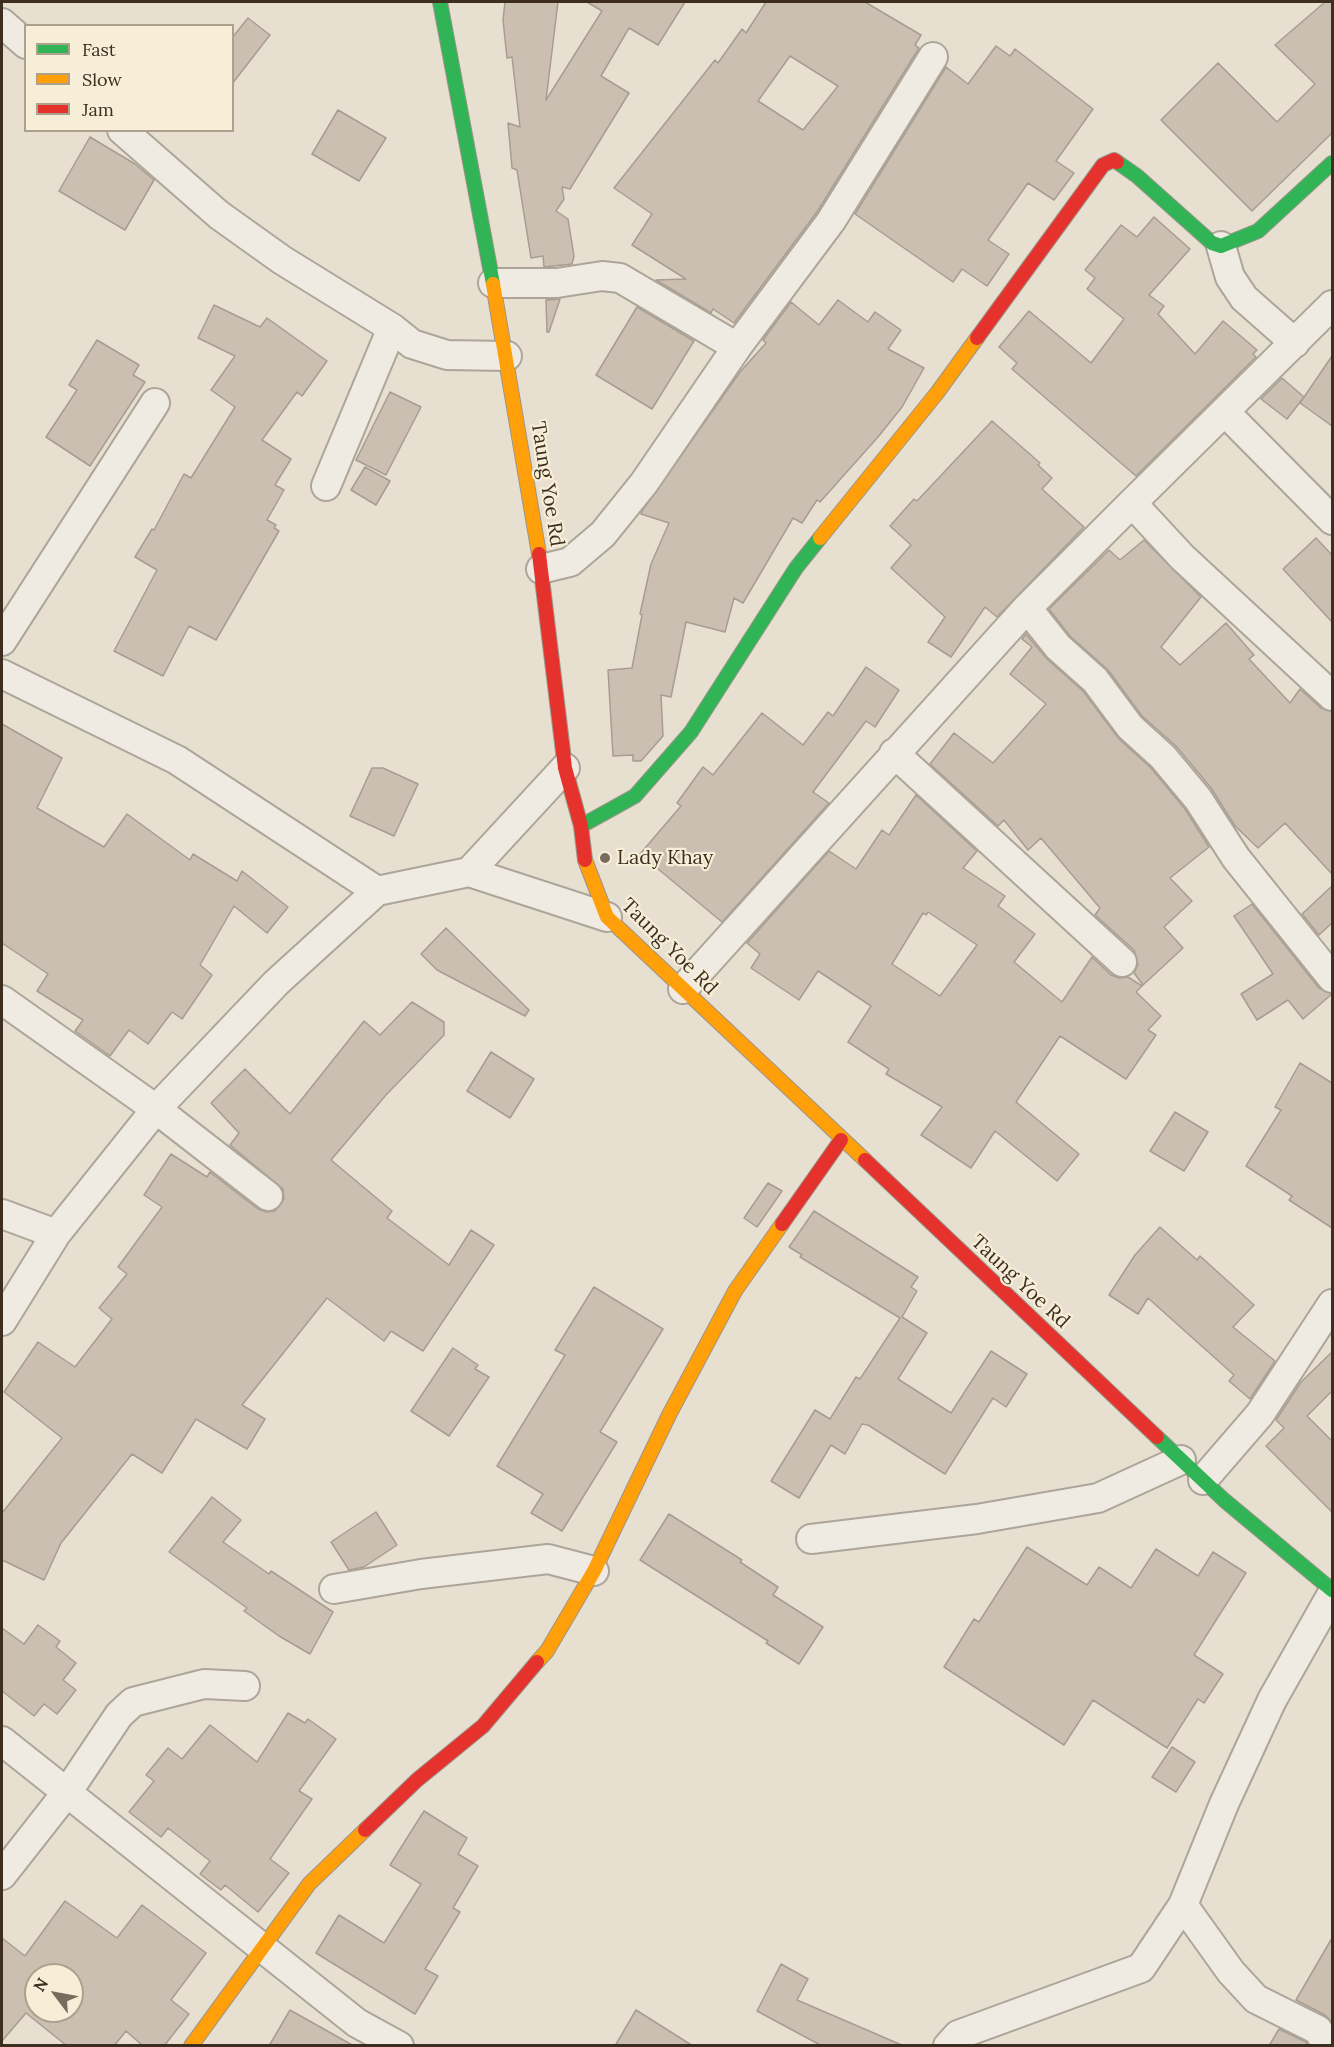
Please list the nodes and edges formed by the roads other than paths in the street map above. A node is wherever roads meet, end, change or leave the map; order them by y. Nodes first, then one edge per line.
1 (440, 2) edge
2 (2, 23) edge
3 (24, 42) edge
4 (933, 57) dead end
5 (124, 132) edge
6 (1332, 163) edge
7 (1221, 246) junction
8 (493, 284) junction
9 (1332, 305) edge
10 (392, 328) junction
11 (1295, 343) junction
12 (738, 347) junction
13 (507, 356) junction
14 (155, 403) dead end
15 (1224, 412) junction
16 (326, 486) dead end
17 (1132, 502) junction
18 (1332, 520) edge
19 (541, 569) junction
20 (1027, 608) junction
21 (2, 640) edge
22 (2, 674) edge
23 (1332, 696) edge
24 (894, 753) junction
25 (566, 768) junction
26 (582, 826) junction
27 (469, 872) junction
28 (377, 891) junction
29 (608, 917) junction
30 (1122, 962) dead end
31 (1332, 978) edge
32 (683, 989) junction
33 (2, 1000) edge
34 (156, 1109) junction
35 (841, 1140) junction
36 (268, 1196) dead end
37 (2, 1214) edge
38 (56, 1234) junction
39 (1332, 1304) edge
40 (2, 1321) edge
41 (1181, 1460) junction
42 (1203, 1480) junction
43 (811, 1539) dead end
44 (594, 1571) junction
45 (334, 1588) dead end
46 (1332, 1592) edge
47 (245, 1686) dead end
48 (2, 1741) edge
49 (68, 1791) junction
50 (2, 1875) edge
51 (1183, 1905) junction
52 (263, 1949) junction
53 (191, 2046) edge
54 (399, 2046) edge
55 (948, 2046) edge
56 (1327, 2046) edge

1 - 8 street, Taung Yoe Rd
2 - 3 street
4 - 12 street
5 - 10 street
6 - 7 street
7 - 11 street
7 - 26 street
8 - 12 street
8 - 13 street, Taung Yoe Rd
9 - 11 street
10 - 13 street
10 - 16 street
11 - 15 street
12 - 19 street
13 - 19 street, Taung Yoe Rd
14 - 21 street
15 - 17 street
15 - 18 street
17 - 20 street
17 - 23 street
19 - 25 street, Taung Yoe Rd
20 - 24 street
20 - 31 street
22 - 28 street
24 - 30 street
24 - 32 street
25 - 26 street, Taung Yoe Rd
25 - 27 street
26 - 29 street, Taung Yoe Rd
27 - 28 street
27 - 29 street
28 - 34 street
29 - 32 street, Taung Yoe Rd
32 - 35 street, Taung Yoe Rd
33 - 34 street
34 - 36 street
34 - 38 street
35 - 41 street, Taung Yoe Rd
35 - 44 street
37 - 38 street
38 - 40 street
39 - 42 street
41 - 42 street, Taung Yoe Rd
41 - 43 street
42 - 46 street, Taung Yoe Rd
44 - 45 street
44 - 52 street
46 - 51 street
47 - 49 street
48 - 49 street
49 - 50 street
49 - 52 street
51 - 55 street
51 - 56 street
52 - 53 street
52 - 54 street

